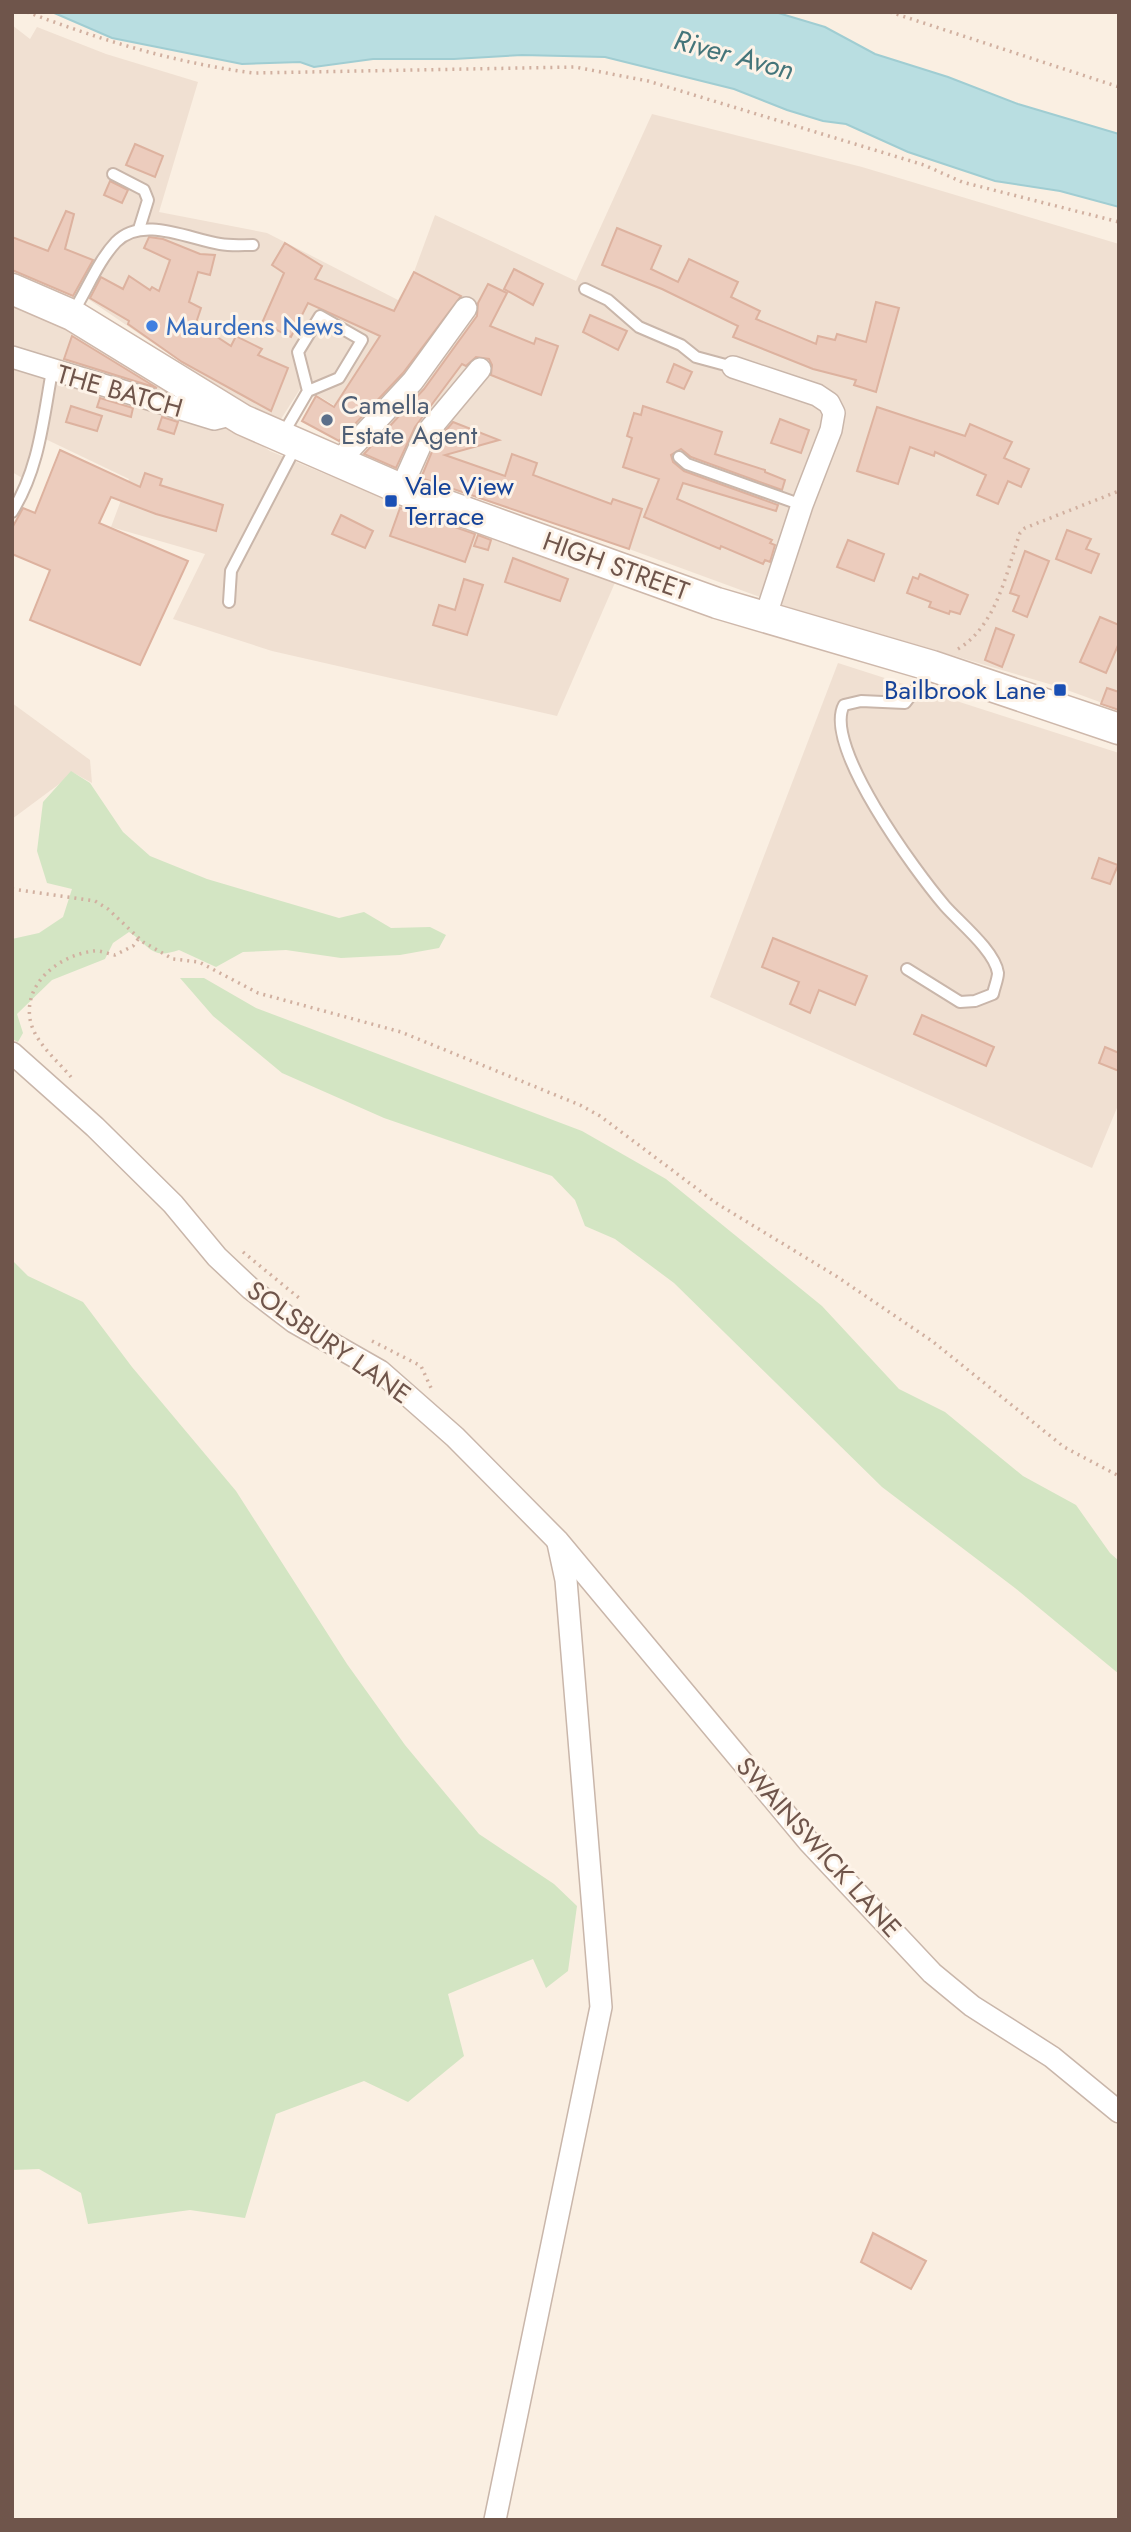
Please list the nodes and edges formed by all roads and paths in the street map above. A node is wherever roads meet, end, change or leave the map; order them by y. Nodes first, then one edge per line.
1 (27, 12) edge
2 (890, 12) edge
3 (1119, 87) edge
4 (113, 174) dead end
5 (1119, 222) edge
6 (138, 229) junction
7 (253, 245) dead end
8 (12, 289) edge
9 (585, 289) dead end
10 (466, 308) dead end
11 (72, 315) junction
12 (12, 358) edge
13 (733, 367) joint
14 (480, 369) dead end
15 (52, 371) junction
16 (308, 391) junction
17 (224, 410) junction
18 (290, 440) junction
19 (679, 457) dead end
20 (338, 462) junction
21 (401, 489) junction
22 (1119, 491) edge
23 (802, 505) junction
24 (12, 512) edge
25 (229, 602) dead end
26 (765, 618) junction
27 (947, 662) junction
28 (1119, 729) edge
29 (12, 889) edge
30 (139, 938) junction
31 (907, 969) dead end
32 (12, 1053) edge
33 (76, 1083) dead end
34 (233, 1244) dead end
35 (305, 1303) dead end
36 (362, 1336) dead end
37 (421, 1366) dead end
38 (1119, 1476) edge
39 (558, 1541) junction
40 (1119, 2112) edge
41 (495, 2520) edge

1 - 5 path
2 - 3 path
4 - 6 lane
6 - 7 lane
6 - 11 lane
8 - 11 street, HIGH STREET
9 - 13 lane
10 - 20 street
11 - 17 street, HIGH STREET
12 - 15 street, THE BATCH
13 - 23 street
14 - 21 street
15 - 17 street, THE BATCH
15 - 24 lane
16 - 16 lane
16 - 18 lane
17 - 18 street, HIGH STREET
18 - 20 street, HIGH STREET
18 - 25 lane
19 - 23 lane
20 - 21 street, HIGH STREET
21 - 26 street, HIGH STREET
22 - 27 path
23 - 26 street
26 - 27 street, HIGH STREET
27 - 28 street, HIGH STREET
27 - 31 lane
29 - 30 path
30 - 33 path
30 - 38 path
32 - 39 street, SOLSBURY LANE
34 - 35 path
36 - 37 path
39 - 40 street, SWAINSWICK LANE
39 - 41 street

